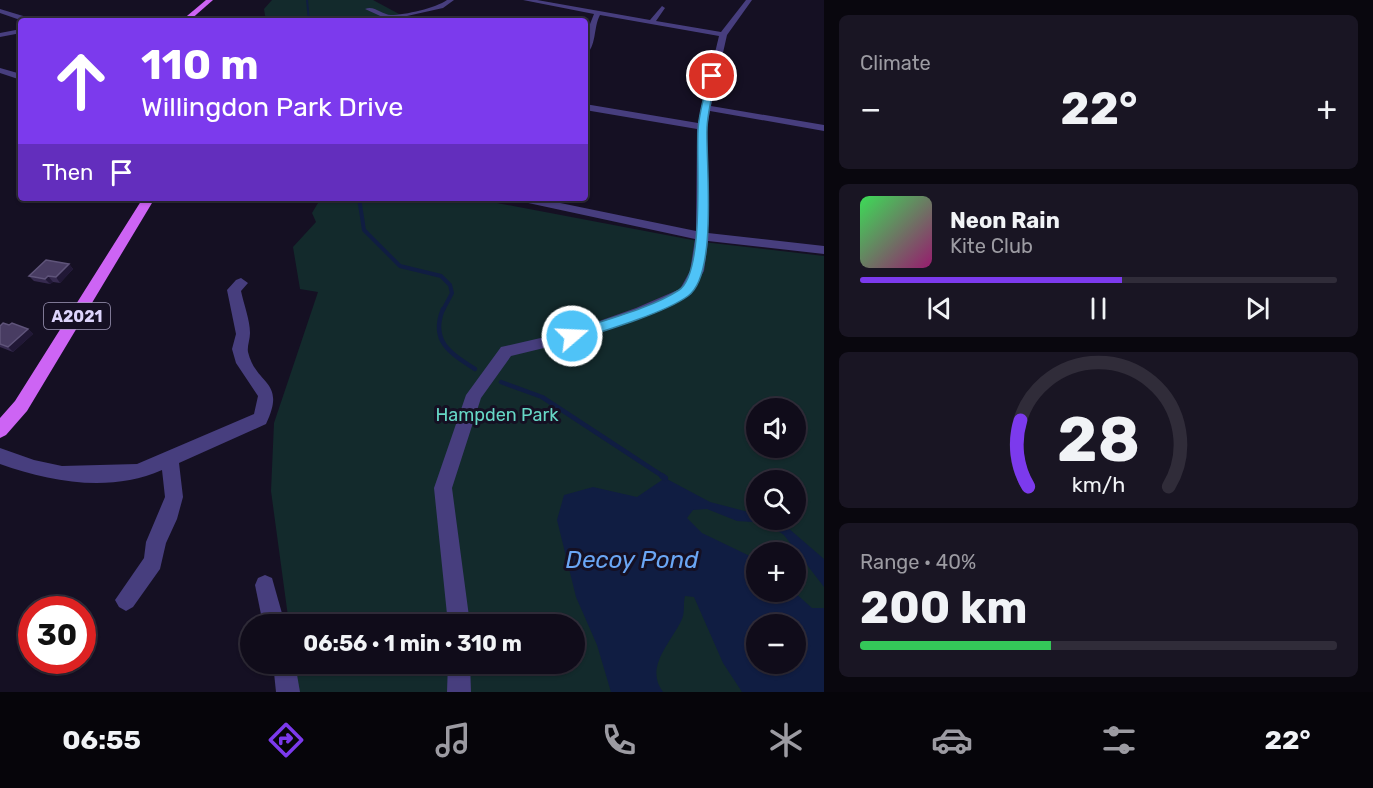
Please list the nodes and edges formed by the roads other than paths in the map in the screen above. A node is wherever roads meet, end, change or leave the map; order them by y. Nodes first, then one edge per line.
1 (210, 0) edge
2 (451, 0) edge
3 (526, 0) edge
4 (749, 0) edge
5 (662, 8) dead end
6 (368, 9) dead end
7 (3, 12) edge
8 (598, 13) junction
9 (21, 18) edge
10 (189, 18) edge
11 (652, 22) junction
12 (18, 32) edge
13 (0, 35) edge
14 (723, 35) junction
15 (588, 42) edge
16 (0, 70) edge
17 (18, 75) edge
18 (588, 108) edge
19 (707, 108) junction
20 (702, 127) junction
21 (824, 131) edge
22 (147, 201) edge
23 (533, 201) edge
24 (702, 236) junction
25 (824, 250) edge
26 (241, 282) dead end
27 (0, 430) edge
28 (0, 456) edge
29 (169, 458) junction
30 (265, 585) dead end
31 (126, 600) dead end
32 (272, 614) edge
33 (458, 614) edge
34 (286, 674) edge
35 (459, 674) edge
36 (288, 692) edge
37 (459, 692) edge

1 - 10 main road
2 - 6 street
3 - 8 street
4 - 14 street
5 - 11 street
7 - 9 street
8 - 11 street
8 - 15 street
11 - 14 street
12 - 13 street
14 - 19 street
16 - 17 street
18 - 20 street
19 - 20 street
19 - 21 street
20 - 24 street
22 - 27 main road, A2021
23 - 24 street
24 - 25 street
24 - 33 street
26 - 29 street
28 - 29 street
29 - 31 street
30 - 32 street
34 - 36 street
35 - 37 street

